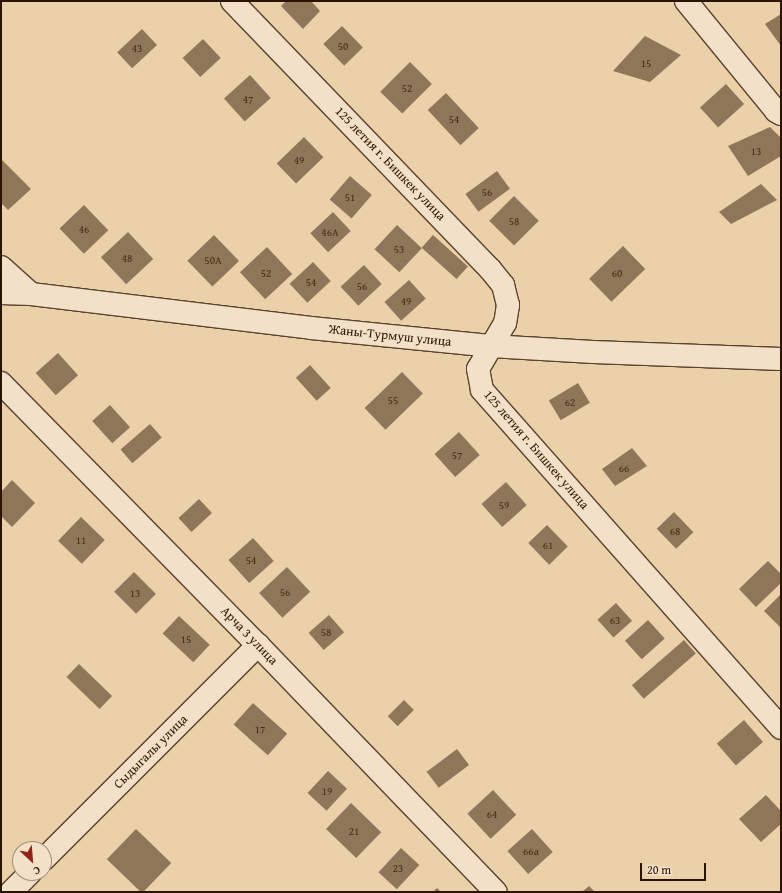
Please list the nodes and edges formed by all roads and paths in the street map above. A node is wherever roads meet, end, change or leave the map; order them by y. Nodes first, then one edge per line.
1 (232, 1) edge
2 (686, 1) edge
3 (781, 114) edge
4 (1, 267) edge
5 (1, 293) edge
6 (31, 294) junction
7 (490, 346) junction
8 (781, 359) edge
9 (1, 383) edge
10 (258, 644) junction
11 (781, 728) edge
12 (52, 851) edge
13 (22, 881) edge
14 (11, 892) edge
15 (496, 892) edge

1 - 7 street, 125 летия г. Бишкек улица
2 - 3 street
4 - 6 street
5 - 6 street, Жаны-Турмуш улица
6 - 7 street, Жаны-Турмуш улица
7 - 8 street, Жаны-Турмуш улица
7 - 11 street, 125 летия г. Бишкек улица
9 - 10 street, Арча 3 улица
10 - 12 street, Сыдыгалы улица
10 - 15 street, Арча 3 улица
13 - 14 street

